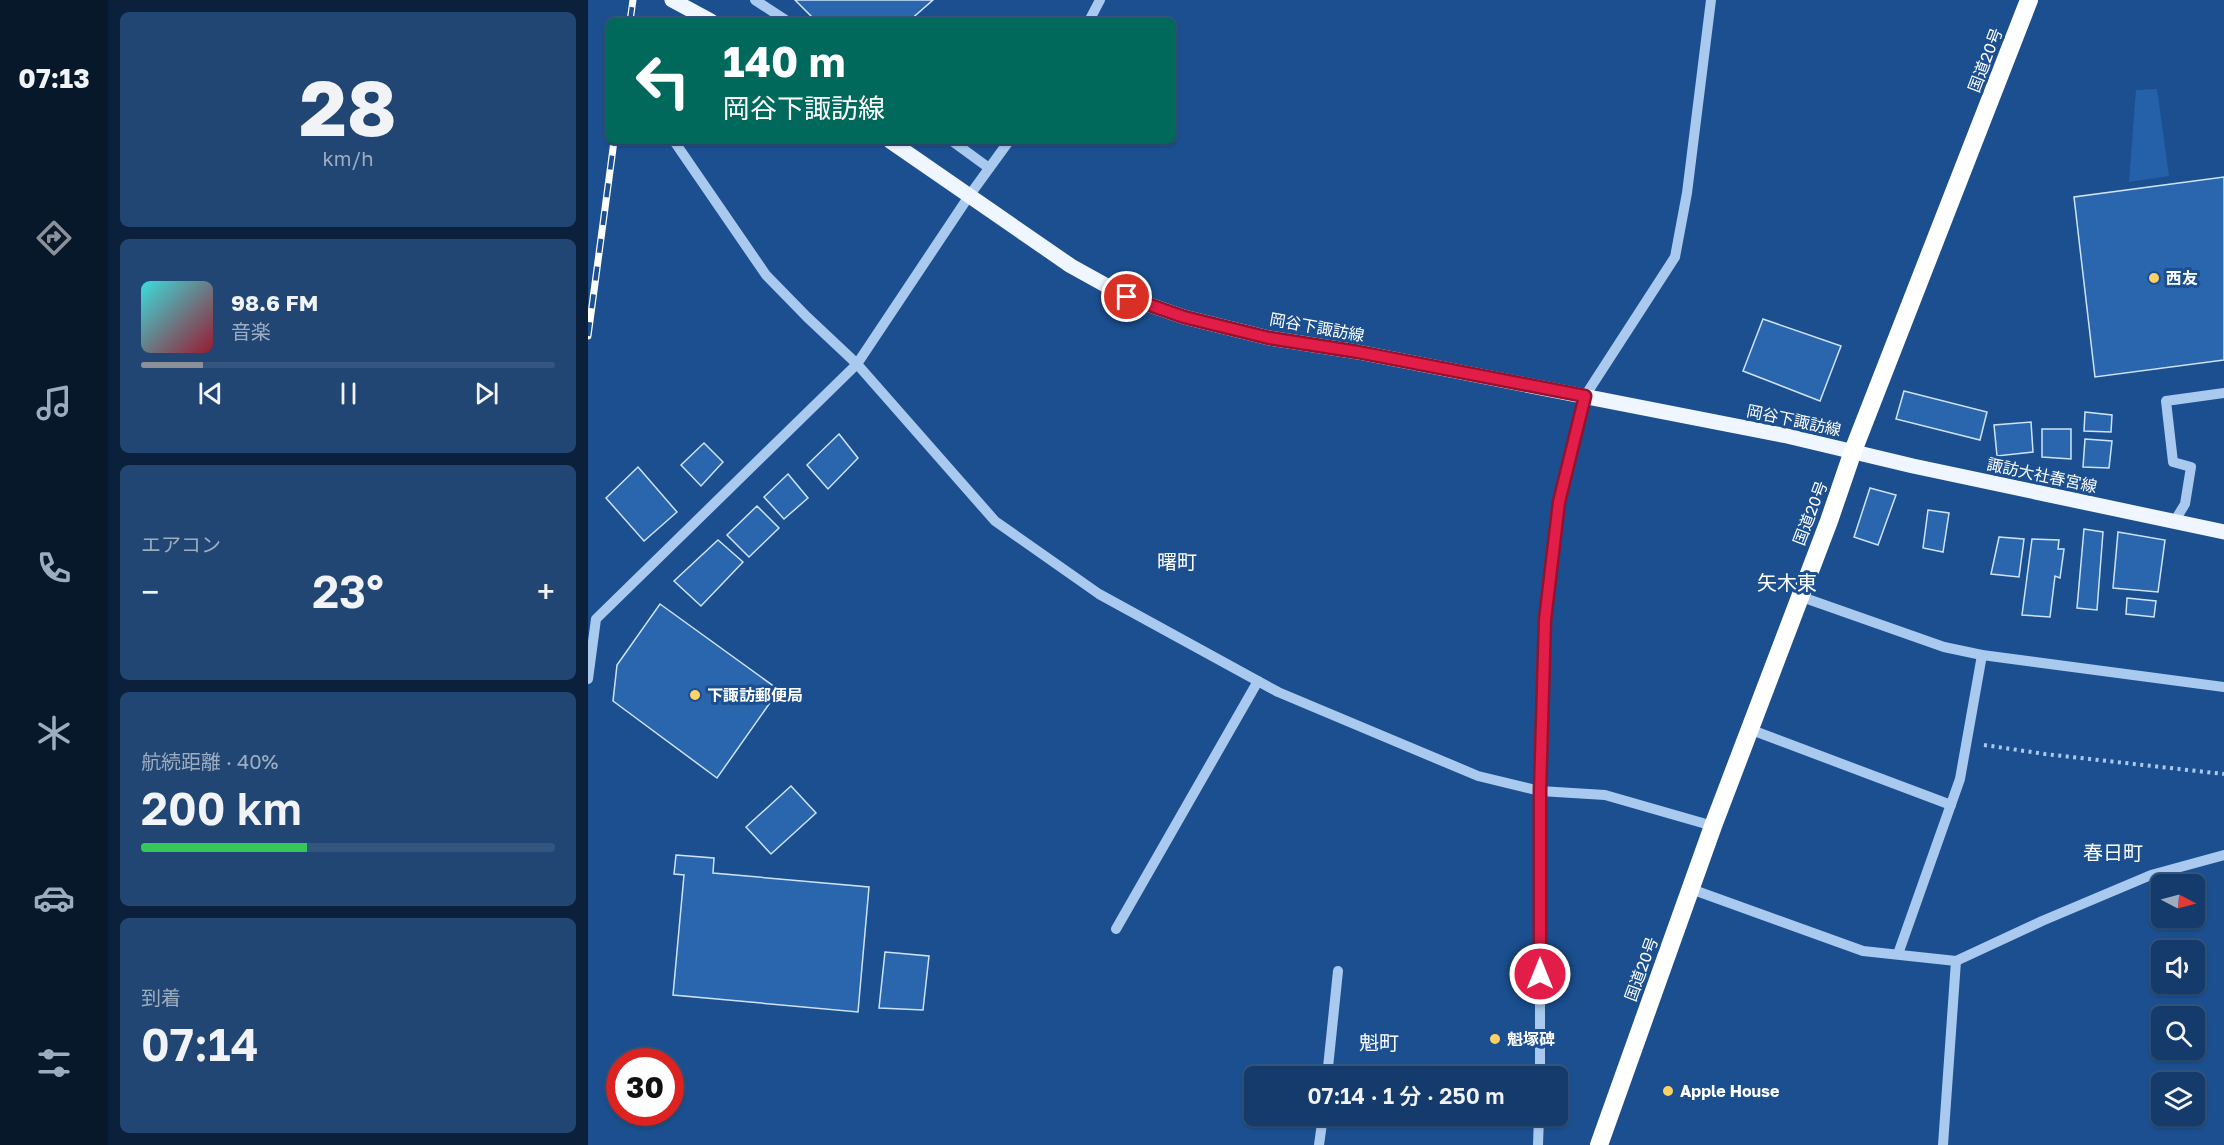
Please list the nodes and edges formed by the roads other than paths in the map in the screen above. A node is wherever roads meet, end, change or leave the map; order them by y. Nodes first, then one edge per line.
1 (672, 0) edge
2 (755, 0) edge
3 (1100, 0) edge
4 (1711, 0) edge
5 (2029, 0) edge
6 (705, 18) edge
7 (782, 18) edge
8 (1091, 18) edge
9 (676, 144) edge
10 (894, 144) edge
11 (956, 144) edge
12 (1007, 144) edge
13 (989, 168) junction
14 (969, 196) junction
15 (857, 364) junction
16 (2224, 393) edge
17 (1585, 396) junction
18 (1853, 451) junction
19 (2174, 522) junction
20 (2224, 532) edge
21 (1799, 596) junction
22 (592, 617) edge
23 (1982, 655) junction
24 (588, 680) edge
25 (1258, 681) junction
26 (2224, 687) edge
27 (1749, 729) junction
28 (1540, 791) junction
29 (1951, 805) junction
30 (1713, 826) junction
31 (2224, 855) edge
32 (1691, 889) junction
33 (1116, 929) dead end
34 (1898, 954) junction
35 (1956, 961) junction
36 (1338, 971) dead end
37 (1328, 1066) edge
38 (1540, 1066) edge
39 (1322, 1126) edge
40 (1539, 1126) edge
41 (1319, 1145) edge
42 (1538, 1145) edge
43 (1599, 1145) edge
44 (1943, 1145) edge

1 - 6 main road
2 - 7 street
3 - 8 street
4 - 17 street
5 - 18 highway, 国道20号
9 - 15 street
10 - 14 main road, 岡谷下諏訪線
11 - 13 street
12 - 13 street
13 - 14 street
14 - 15 street
14 - 17 main road, 岡谷下諏訪線
15 - 22 street
15 - 25 street
16 - 19 street
17 - 18 main road, 岡谷下諏訪線
17 - 28 street
18 - 19 main road, 諏訪大社春宮線
18 - 21 highway, 国道20号
19 - 20 main road, 諏訪大社春宮線
21 - 23 street
21 - 27 highway, 国道20号
22 - 24 street
23 - 26 street
23 - 29 street
25 - 28 street
25 - 33 street
27 - 29 street
27 - 30 highway, 国道20号
28 - 30 street
28 - 38 street
29 - 34 street
30 - 32 highway, 国道20号
31 - 35 street
32 - 34 street
32 - 43 highway, 国道20号
34 - 35 street
35 - 44 street
36 - 37 street
39 - 41 street
40 - 42 street

